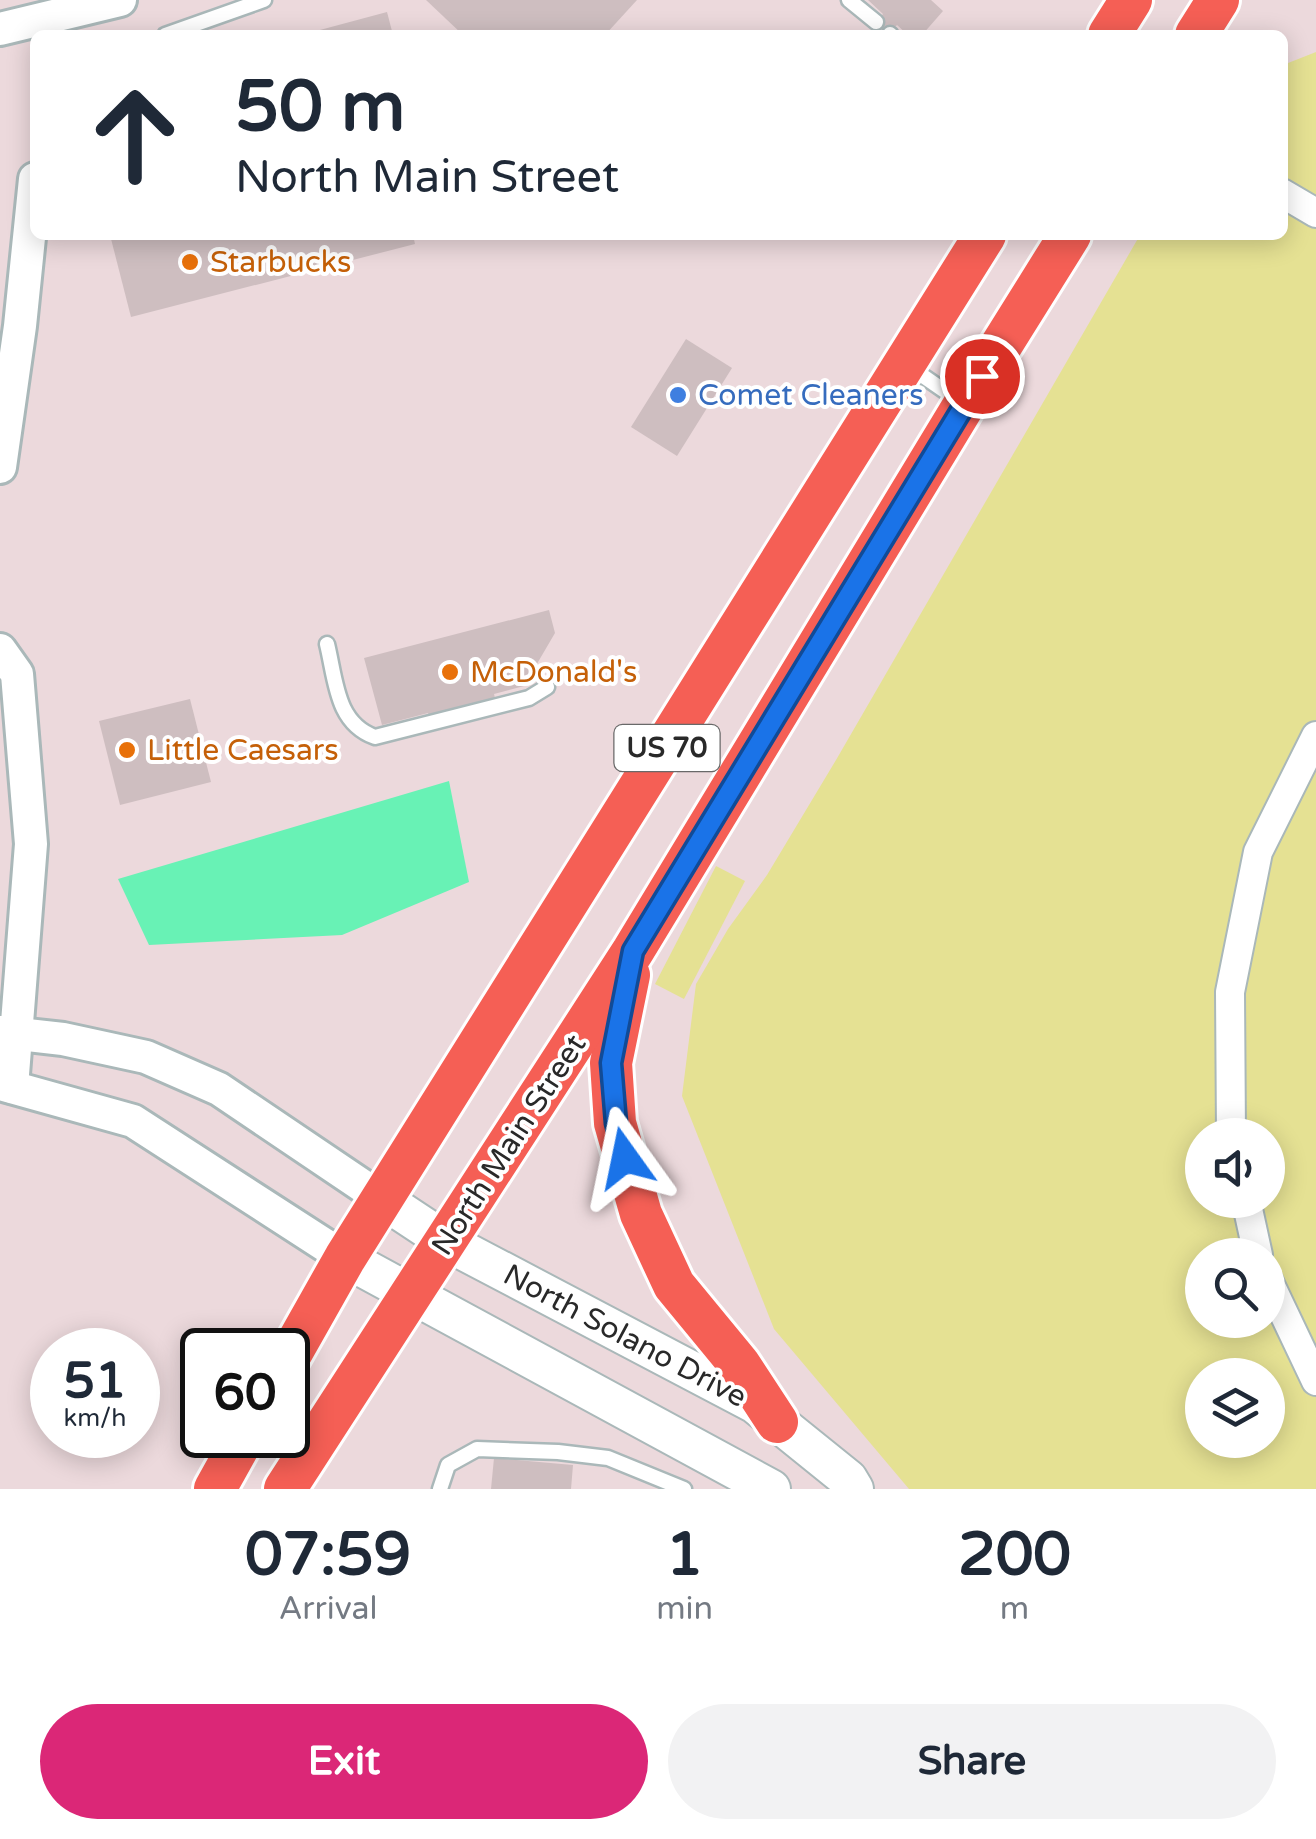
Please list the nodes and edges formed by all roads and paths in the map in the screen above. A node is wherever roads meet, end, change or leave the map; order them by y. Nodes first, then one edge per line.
1 (120, 0) edge
2 (264, 0) edge
3 (850, 0) edge
4 (1131, 0) edge
5 (1218, 0) edge
6 (35, 19) edge
7 (876, 22) dead end
8 (0, 29) edge
9 (180, 30) edge
10 (1113, 30) edge
11 (1199, 30) edge
12 (1288, 197) edge
13 (1316, 214) edge
14 (30, 228) edge
15 (982, 240) edge
16 (1067, 240) edge
17 (905, 364) junction
18 (964, 405) junction
19 (0, 468) edge
20 (328, 644) dead end
21 (0, 650) edge
22 (548, 687) dead end
23 (1316, 736) edge
24 (633, 951) junction
25 (8, 1033) edge
26 (6, 1086) edge
27 (1230, 1118) edge
28 (382, 1199) junction
29 (447, 1242) junction
30 (345, 1258) junction
31 (414, 1293) junction
32 (1285, 1315) edge
33 (305, 1328) edge
34 (1316, 1380) edge
35 (777, 1422) junction
36 (232, 1458) edge
37 (215, 1489) edge
38 (286, 1489) edge
39 (440, 1489) edge
40 (684, 1489) edge
41 (771, 1489) edge
42 (854, 1489) edge

1 - 6 street
2 - 9 lane
3 - 7 lane
4 - 10 main road
5 - 11 main road
6 - 8 street
12 - 13 street
14 - 19 street
15 - 17 main road, US 70
16 - 18 main road, North Main Street / US 70
17 - 18 lane
17 - 28 main road, US 70
18 - 24 main road, North Main Street / US 70
20 - 22 lane
21 - 25 street
23 - 27 street
24 - 29 main road, North Main Street / US 70
24 - 35 main road
25 - 26 street
25 - 28 street
26 - 30 street
28 - 29 main road, North Solano Drive
28 - 30 main road, US 70
29 - 31 main road, North Main Street / US 70
29 - 35 main road, North Solano Drive
30 - 31 main road, North Solano Drive
30 - 33 main road, US 70
31 - 38 main road, North Main Street / US 70
31 - 41 main road, North Solano Drive
32 - 34 street
35 - 42 main road, North Solano Drive
36 - 37 main road
39 - 40 lane

